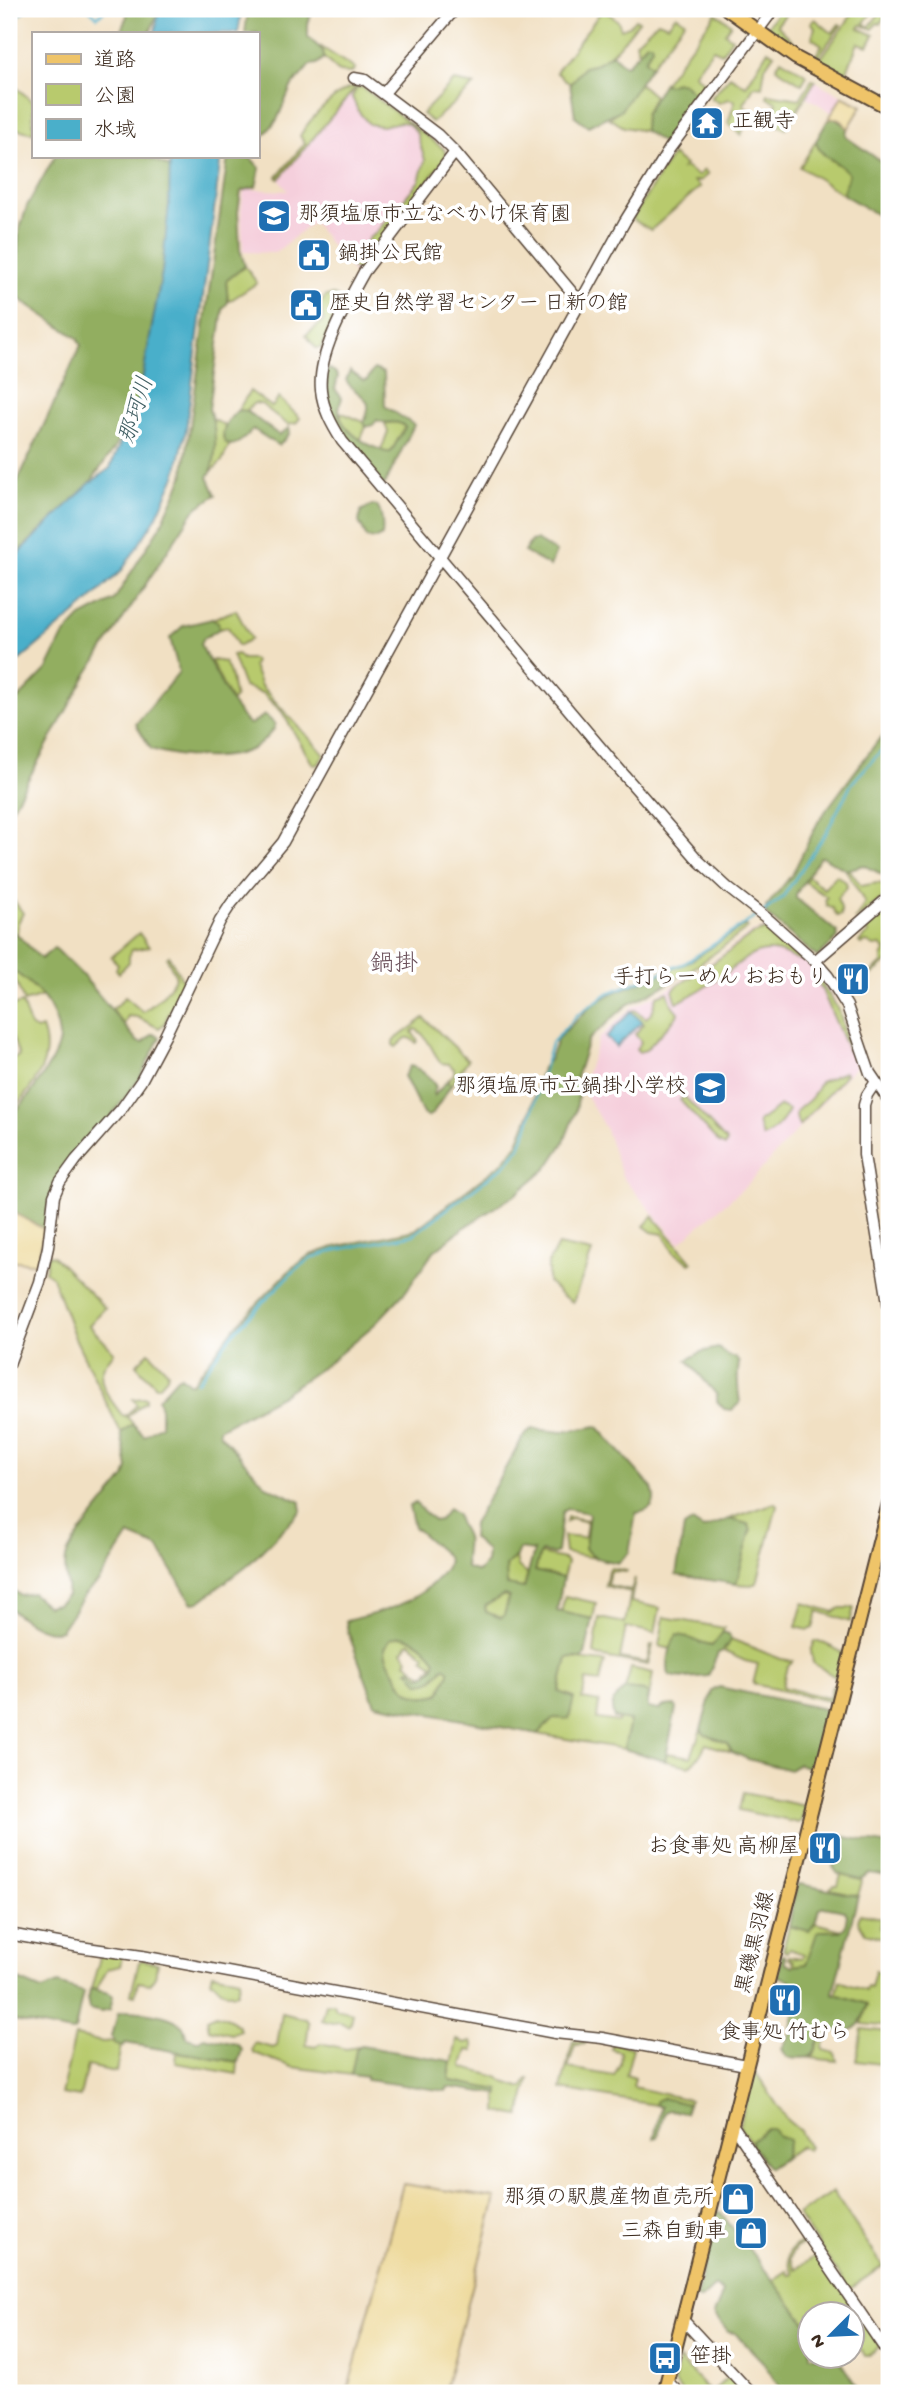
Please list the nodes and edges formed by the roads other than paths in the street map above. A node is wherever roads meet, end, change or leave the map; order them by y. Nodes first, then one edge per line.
1 (455, 9) edge
2 (727, 9) edge
3 (774, 9) edge
4 (757, 32) junction
5 (354, 78) dead end
6 (384, 93) junction
7 (889, 108) edge
8 (455, 152) junction
9 (580, 302) junction
10 (439, 555) junction
11 (889, 897) edge
12 (815, 961) junction
13 (875, 1083) junction
14 (889, 1101) edge
15 (889, 1309) edge
16 (9, 1364) edge
17 (889, 1503) edge
18 (9, 1934) edge
19 (746, 2065) junction
20 (732, 2124) junction
21 (682, 2320) junction
22 (889, 2355) edge
23 (666, 2387) edge
24 (679, 2393) edge
25 (751, 2393) edge

1 - 6 street
2 - 4 main road
3 - 4 street
4 - 7 main road
4 - 9 street
5 - 6 street
6 - 8 street
8 - 9 street
8 - 10 street
9 - 10 street
10 - 12 street
10 - 16 street
11 - 12 street
12 - 13 street
13 - 14 street
13 - 15 street
17 - 19 main road, 黒磯黒羽線
18 - 19 street
19 - 20 main road, 黒磯黒羽線
20 - 21 main road, 黒磯黒羽線
20 - 22 street
21 - 23 main road, 黒磯黒羽線
21 - 25 street
23 - 24 street

